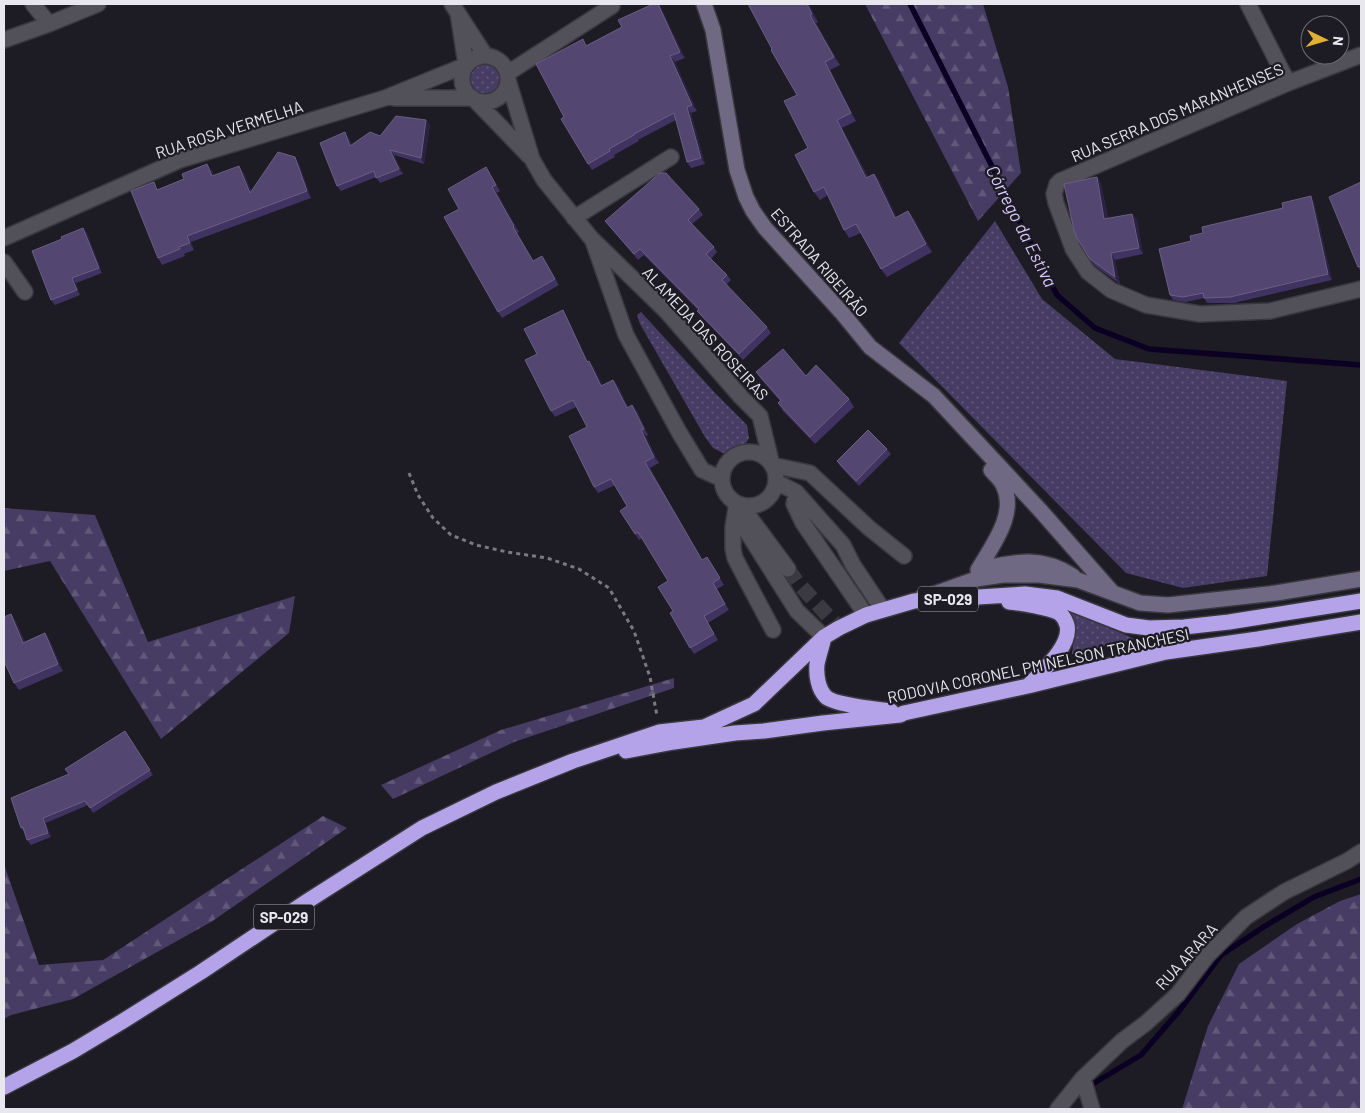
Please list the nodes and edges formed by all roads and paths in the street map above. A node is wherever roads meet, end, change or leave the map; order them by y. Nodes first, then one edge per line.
1 (33, 4) edge
2 (98, 4) edge
3 (704, 4) edge
4 (1248, 4) edge
5 (612, 6) dead end
6 (455, 9) edge
7 (50, 24) junction
8 (4, 40) edge
9 (486, 55) junction
10 (1361, 55) edge
11 (466, 65) junction
12 (508, 77) junction
13 (1288, 83) junction
14 (385, 98) junction
15 (473, 98) junction
16 (670, 157) dead end
17 (532, 159) junction
18 (574, 218) junction
19 (4, 238) edge
20 (592, 238) junction
21 (4, 262) edge
22 (1361, 289) edge
23 (25, 292) dead end
24 (934, 396) junction
25 (772, 465) junction
26 (409, 473) dead end
27 (722, 479) junction
28 (776, 482) junction
29 (796, 492) junction
30 (736, 507) junction
31 (904, 556) dead end
32 (788, 569) tunnel mouth
33 (978, 570) junction
34 (1361, 579) edge
35 (1078, 580) junction
36 (1112, 592) junction
37 (974, 597) junction
38 (921, 598) junction
39 (1361, 601) edge
40 (883, 610) junction
41 (866, 616) junction
42 (1361, 622) edge
43 (773, 630) dead end
44 (824, 638) junction
45 (1028, 686) junction
46 (904, 713) junction
47 (659, 732) junction
48 (573, 761) junction
49 (1361, 852) edge
50 (1083, 1078) junction
51 (4, 1087) edge
52 (1058, 1109) edge
53 (1092, 1109) edge

1 - 7 street
2 - 7 street
3 - 24 street, ESTRADA RIBEIRÃO
4 - 13 street
5 - 12 street
6 - 9 street
6 - 11 street
7 - 8 street
9 - 11 street
9 - 12 street
10 - 13 street, RUA SERRA DOS MARANHENSES
11 - 14 street, RUA ROSA VERMELHA
11 - 15 street
12 - 15 street
12 - 17 street, ALAMEDA DAS ROSEIRAS
13 - 22 street, RUA SERRA DOS MARANHENSES
14 - 15 street, RUA ROSA VERMELHA
14 - 19 street, RUA ROSA VERMELHA
15 - 17 street, ALAMEDA DAS ROSEIRAS
16 - 18 street
17 - 18 street, ALAMEDA DAS ROSEIRAS
18 - 20 street, ALAMEDA DAS ROSEIRAS
20 - 25 street, ALAMEDA DAS ROSEIRAS
20 - 27 street, ALAMEDA DAS ROSEIRAS
21 - 23 street
24 - 33 street, ESTRADA RIBEIRÃO
24 - 36 street, ESTRADA RIBEIRÃO
25 - 27 street
25 - 28 street
25 - 31 street
26 - 47 path
27 - 28 street
28 - 29 street
29 - 40 street
29 - 41 street
30 - 32 street
30 - 43 street
30 - 44 street
33 - 35 street, SP-029
33 - 38 street, SP-029
34 - 36 street, SP-029
35 - 36 street, SP-029
35 - 38 street, SP-029
37 - 38 highway, RODOVIA CORONEL PM NELSON TRANCHESI / SP-029
37 - 39 highway, RODOVIA CORONEL PM NELSON TRANCHESI / SP-029
37 - 45 highway, SP-029
38 - 40 highway, RODOVIA CORONEL PM NELSON TRANCHESI / SP-029
40 - 41 highway, RODOVIA CORONEL PM NELSON TRANCHESI / SP-029
41 - 44 highway, RODOVIA CORONEL PM NELSON TRANCHESI / SP-029
42 - 45 highway, RODOVIA CORONEL PM NELSON TRANCHESI / SP-029
44 - 46 highway, SP-029
44 - 47 highway, RODOVIA CORONEL PM NELSON TRANCHESI / SP-029
45 - 46 highway, RODOVIA CORONEL PM NELSON TRANCHESI / SP-029
46 - 48 highway, RODOVIA CORONEL PM NELSON TRANCHESI / SP-029
47 - 48 highway, RODOVIA CORONEL PM NELSON TRANCHESI / SP-029
48 - 51 highway, RODOVIA CORONEL PM NELSON TRANCHESI / SP-029
49 - 50 street, RUA ARARA
50 - 52 street, RUA ARARA
50 - 53 street

